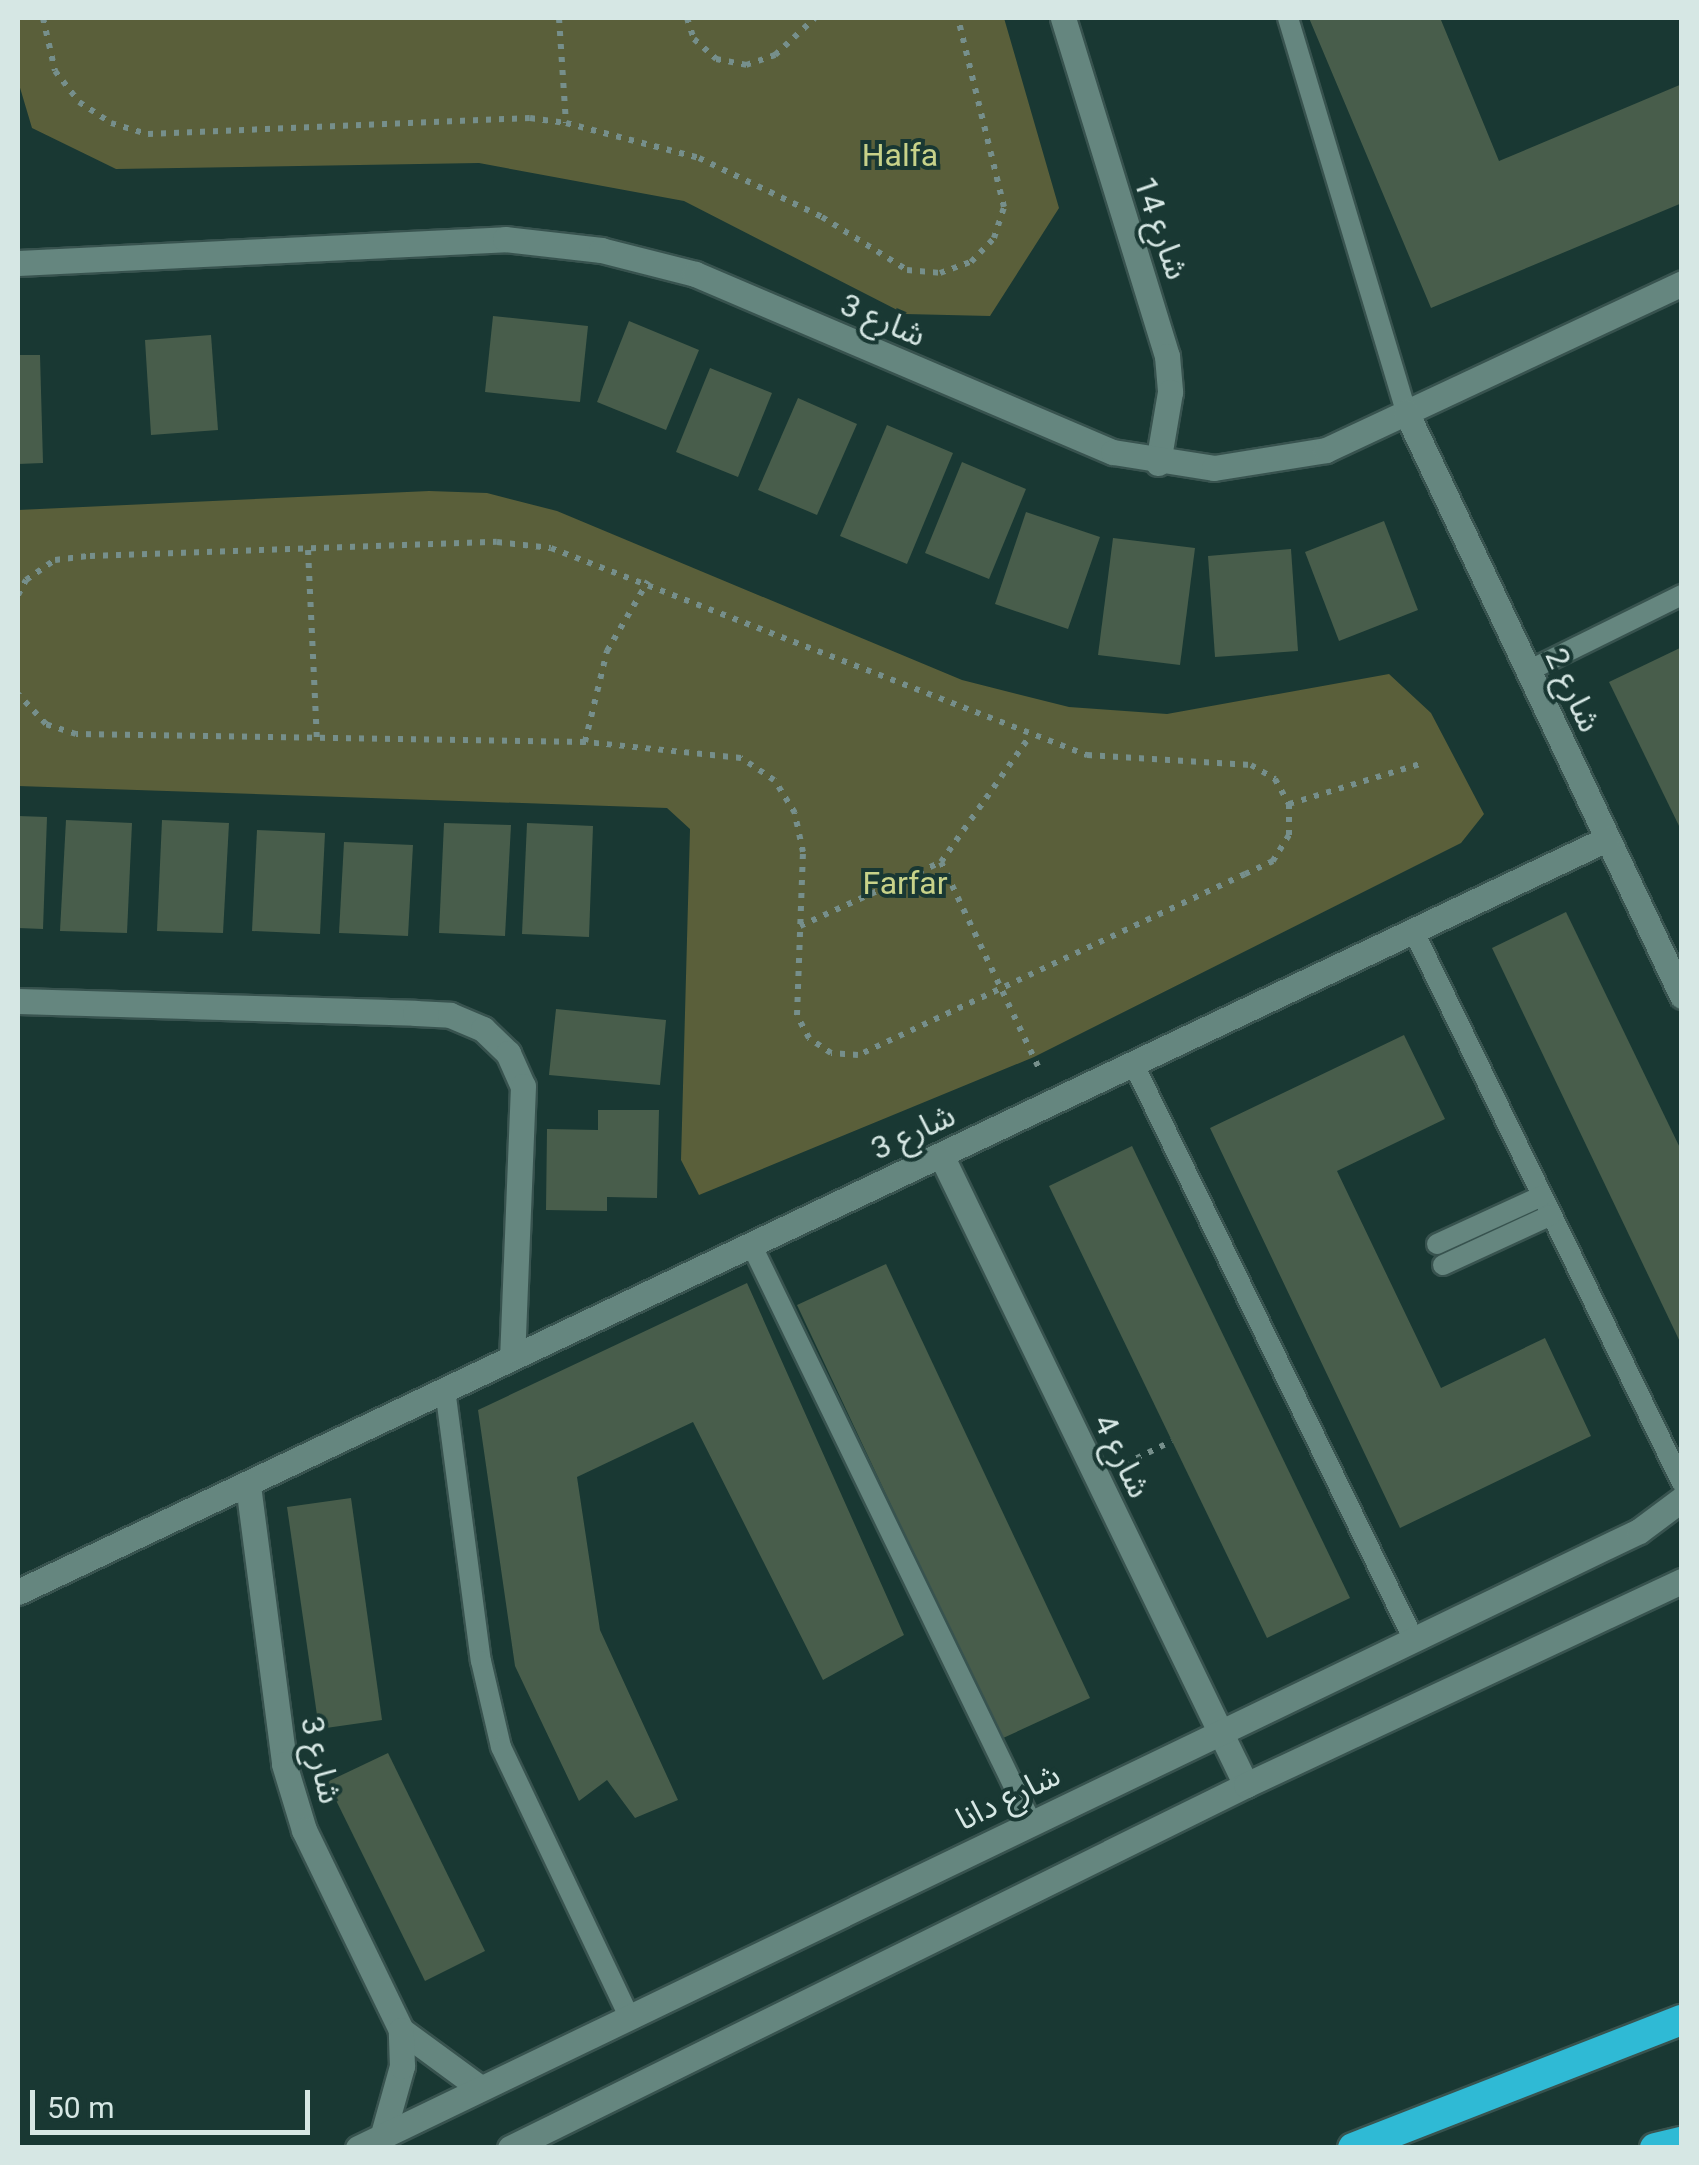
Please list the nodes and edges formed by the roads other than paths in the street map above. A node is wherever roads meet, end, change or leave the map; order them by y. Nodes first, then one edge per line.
1 (1063, 18) edge
2 (1288, 18) edge
3 (18, 263) edge
4 (1682, 283) edge
5 (1406, 412) junction
6 (1158, 463) junction
7 (1682, 594) edge
8 (1528, 671) junction
9 (1608, 839) junction
10 (1413, 930) junction
11 (1682, 996) edge
12 (18, 1001) edge
13 (1133, 1063) junction
14 (941, 1155) junction
15 (1542, 1196) junction
16 (1552, 1215) junction
17 (752, 1244) junction
18 (1436, 1244) dead end
19 (1443, 1265) dead end
20 (512, 1358) junction
21 (445, 1389) junction
22 (1682, 1483) edge
23 (248, 1485) junction
24 (1682, 1499) edge
25 (1682, 1581) edge
26 (18, 1592) edge
27 (1412, 1638) junction
28 (1220, 1731) junction
29 (1246, 1785) junction
30 (1031, 1822) junction
31 (628, 2015) junction
32 (1682, 2020) edge
33 (401, 2030) junction
34 (479, 2087) junction
35 (384, 2134) junction
36 (1682, 2142) edge
37 (358, 2148) edge
38 (510, 2148) edge
39 (1353, 2148) edge
40 (1654, 2148) edge

1 - 6 street, شارع 14
2 - 5 lane
3 - 6 street, شارع 3
4 - 5 street, شارع 3
5 - 6 street, شارع 3
5 - 8 street, شارع 2
7 - 8 lane
8 - 9 street, شارع 2
9 - 10 street, شارع 3
9 - 11 street, شارع 2
10 - 13 street, شارع 3
10 - 15 lane
12 - 20 street
13 - 14 street, شارع 3
13 - 27 lane
14 - 17 street, شارع 3
14 - 28 street, شارع 4
15 - 16 lane
15 - 18 lane
16 - 19 lane
16 - 22 lane
17 - 20 street, شارع 3
17 - 30 lane
20 - 21 street, شارع 3
21 - 23 street, شارع 3
21 - 31 lane
23 - 26 street, شارع 3
23 - 33 street, شارع 3
24 - 27 street, شارع دانا
25 - 29 street
27 - 28 street, شارع دانا
28 - 29 street, شارع 4
28 - 30 street, شارع دانا
29 - 38 street
30 - 31 street, شارع دانا
31 - 34 street, شارع دانا
32 - 39 highway
33 - 34 street, شارع 3
33 - 35 street, شارع 3
34 - 35 street, شارع دانا
35 - 37 street, شارع دانا
36 - 40 highway

